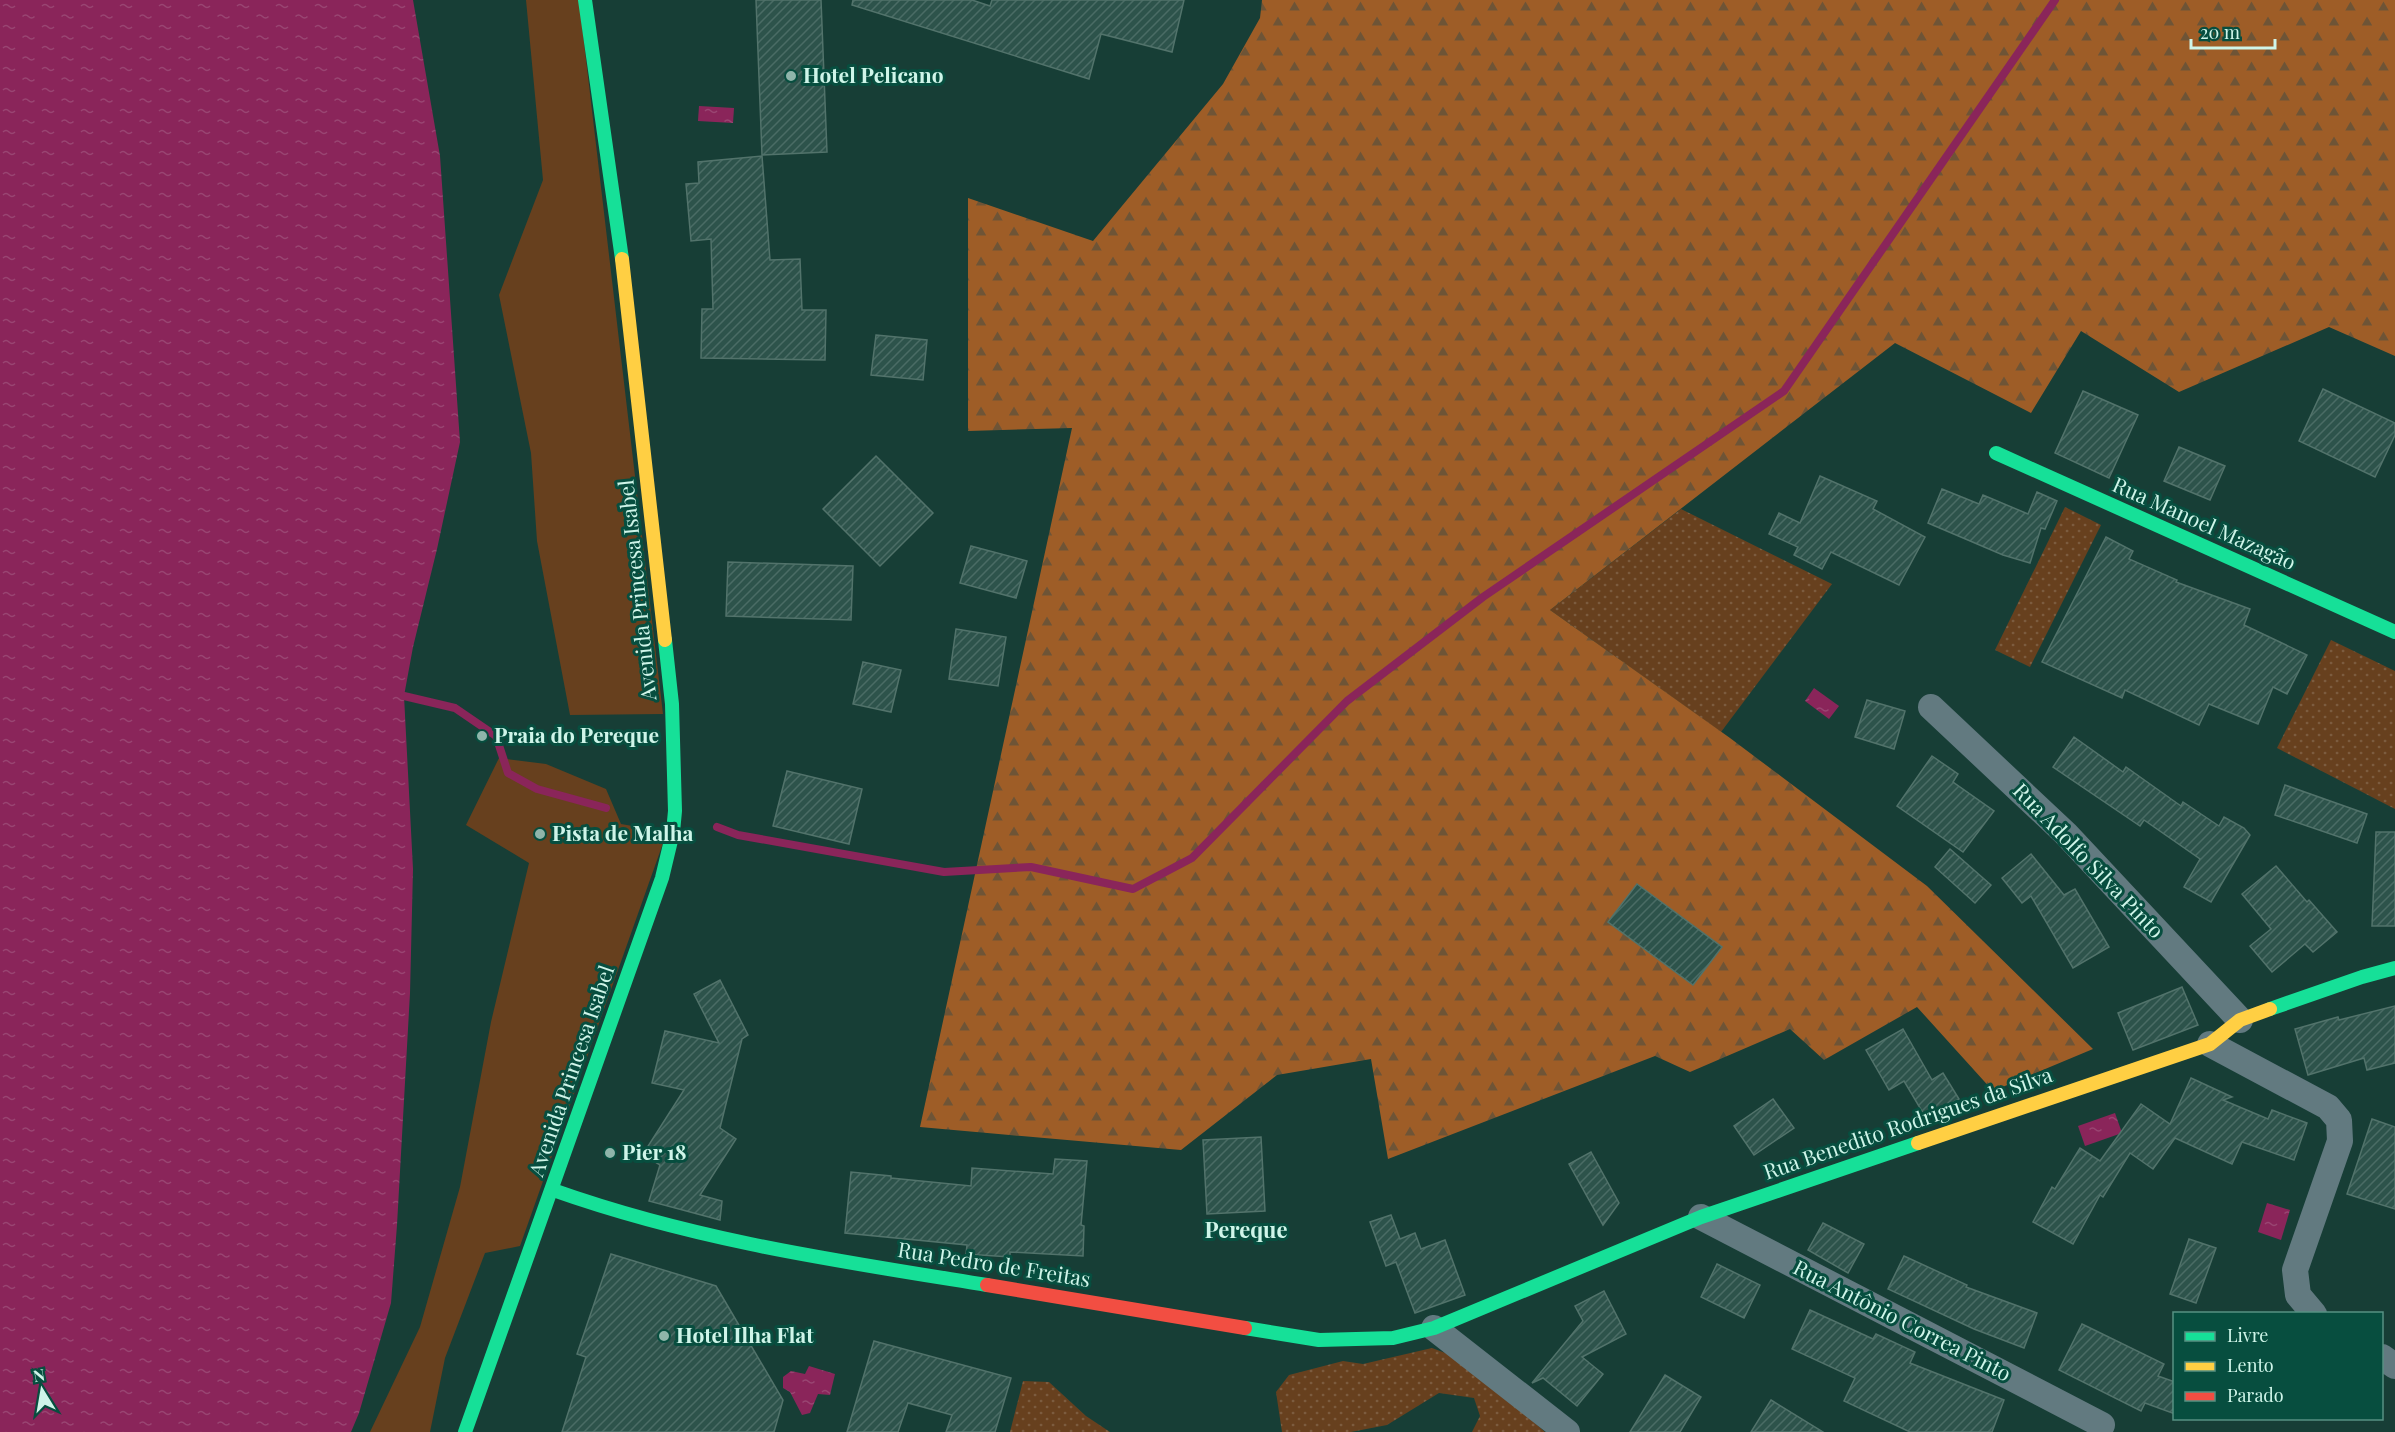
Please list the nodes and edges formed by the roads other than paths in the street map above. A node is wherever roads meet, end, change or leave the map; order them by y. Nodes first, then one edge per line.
1 (585, 0) edge
2 (1996, 453) dead end
3 (2395, 632) edge
4 (1931, 707) dead end
5 (2395, 968) edge
6 (2240, 1020) junction
7 (2210, 1044) junction
8 (553, 1190) junction
9 (1701, 1217) junction
10 (2312, 1312) edge
11 (1434, 1328) junction
12 (2102, 1425) dead end
13 (465, 1432) edge
14 (1567, 1432) edge

1 - 8 street, Avenida Princesa Isabel
2 - 3 street, Rua Manoel Mazagão
4 - 6 street, Rua Adolfo Silva Pinto
5 - 6 street, Rua Benedito Rodrigues da Silva
6 - 7 street, Rua Benedito Rodrigues da Silva
7 - 9 street, Rua Benedito Rodrigues da Silva
7 - 10 street
8 - 11 street, Rua Pedro de Freitas
8 - 13 street, Avenida Princesa Isabel
9 - 11 street, Rua Benedito Rodrigues da Silva
9 - 12 street, Rua Antônio Correa Pinto
11 - 14 street

